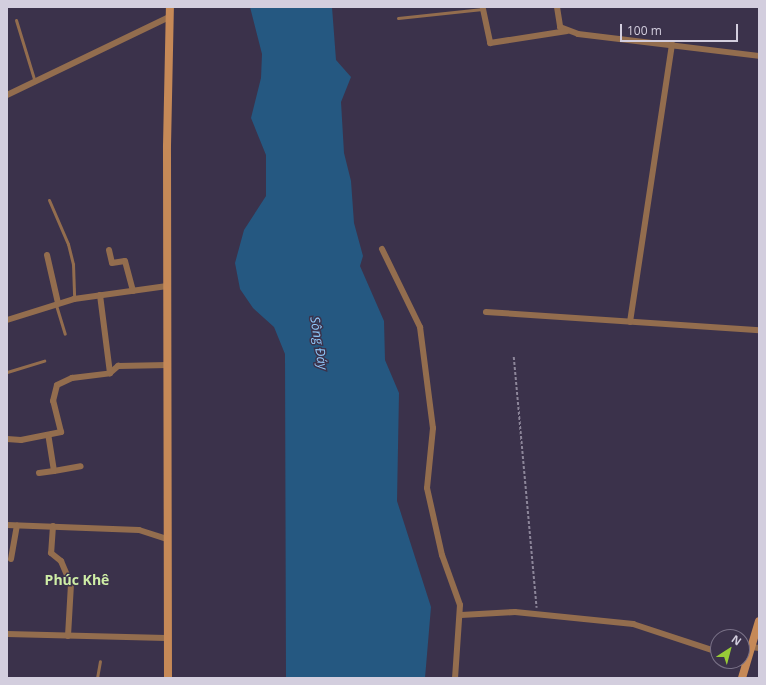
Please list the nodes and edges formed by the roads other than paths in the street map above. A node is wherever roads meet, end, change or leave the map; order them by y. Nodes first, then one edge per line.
1 (170, 7) edge
2 (557, 7) edge
3 (483, 9) joint
4 (169, 17) junction
5 (398, 18) dead end
6 (16, 20) dead end
7 (567, 31) junction
8 (672, 44) junction
9 (759, 56) edge
10 (35, 82) junction
11 (7, 95) edge
12 (49, 200) dead end
13 (382, 249) dead end
14 (109, 250) dead end
15 (47, 255) dead end
16 (167, 286) junction
17 (133, 291) junction
18 (100, 295) junction
19 (74, 299) junction
20 (57, 303) junction
21 (486, 312) dead end
22 (7, 320) edge
23 (630, 322) junction
24 (759, 330) edge
25 (65, 334) dead end
26 (44, 361) dead end
27 (168, 365) junction
28 (7, 372) edge
29 (110, 373) junction
30 (48, 435) junction
31 (7, 439) edge
32 (81, 466) dead end
33 (54, 471) junction
34 (39, 473) dead end
35 (7, 525) edge
36 (17, 526) junction
37 (53, 526) junction
38 (167, 539) junction
39 (11, 559) dead end
40 (461, 615) junction
41 (759, 621) edge
42 (7, 634) edge
43 (68, 636) junction
44 (166, 638) junction
45 (756, 648) edge
46 (710, 649) edge
47 (750, 658) edge
48 (100, 661) dead end
49 (97, 678) edge
50 (168, 678) edge
51 (455, 678) edge

1 - 4 street
2 - 7 street
3 - 5 lane
3 - 7 street
4 - 10 street
4 - 16 street
6 - 10 lane
7 - 8 street
8 - 9 street
8 - 23 street
10 - 11 street
12 - 19 lane
13 - 40 street
14 - 17 street
15 - 20 street
16 - 17 street
16 - 27 street
17 - 18 street
18 - 19 street
18 - 29 street
19 - 20 street
20 - 22 street
20 - 25 lane
21 - 23 street
23 - 24 street
26 - 28 lane
27 - 29 street
27 - 38 street
29 - 30 street
30 - 31 street
30 - 33 street
32 - 33 street
33 - 34 street
35 - 36 street
36 - 37 street
36 - 39 street
37 - 38 street
37 - 43 street
38 - 44 street
40 - 46 street
40 - 51 street
41 - 45 street
42 - 43 street
43 - 44 street
44 - 50 street
45 - 47 street
48 - 49 lane

